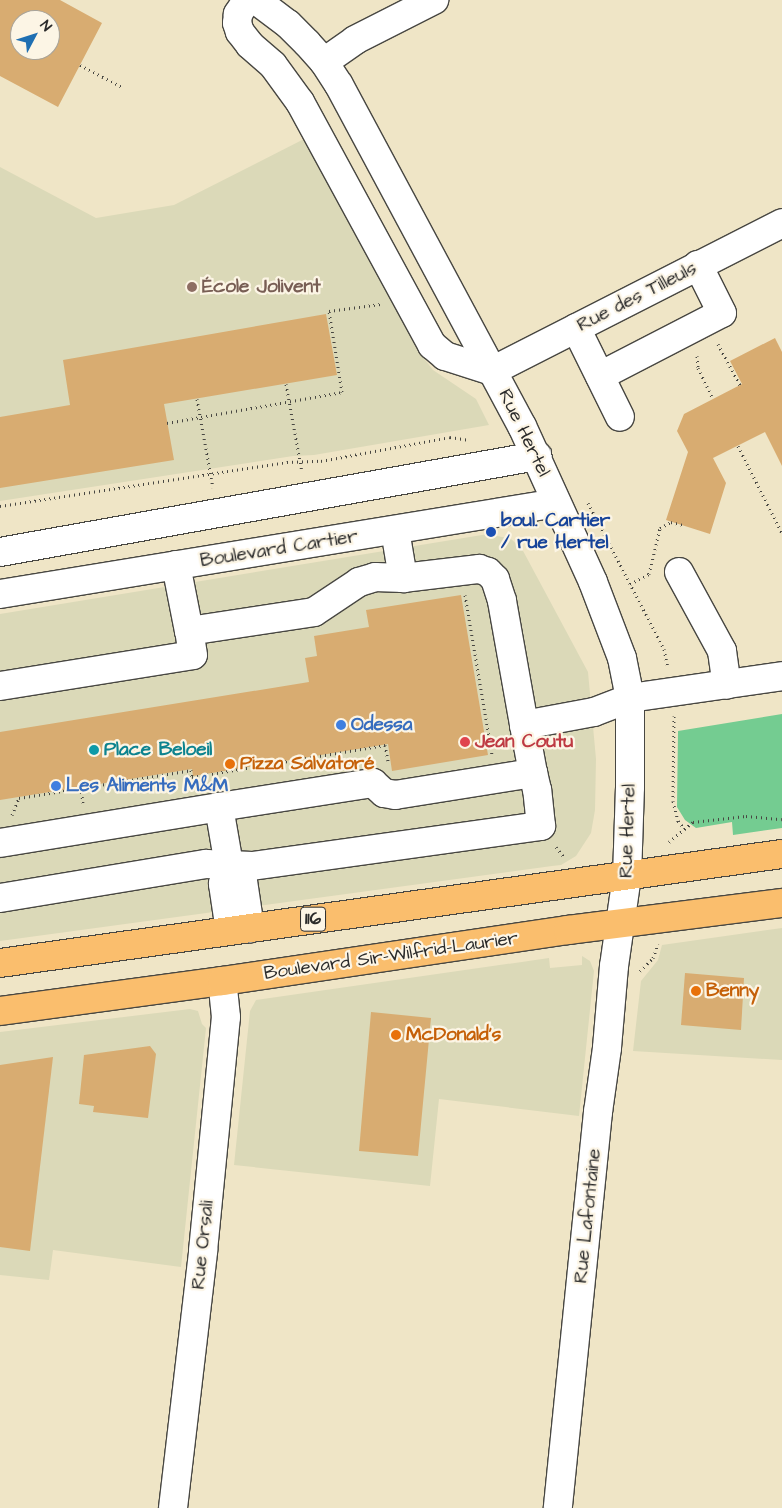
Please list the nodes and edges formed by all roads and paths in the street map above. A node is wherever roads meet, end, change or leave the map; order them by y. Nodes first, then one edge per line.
1 (246, 0) edge
2 (256, 0) edge
3 (434, 0) edge
4 (324, 62) junction
5 (80, 66) dead end
6 (122, 87) dead end
7 (782, 223) edge
8 (698, 265) junction
9 (387, 303) dead end
10 (576, 328) junction
11 (718, 343) dead end
12 (698, 353) dead end
13 (492, 371) junction
14 (600, 376) junction
15 (286, 384) dead end
16 (740, 385) dead end
17 (197, 399) dead end
18 (713, 399) dead end
19 (290, 401) junction
20 (200, 417) junction
21 (620, 417) dead end
22 (167, 422) dead end
23 (738, 446) dead end
24 (537, 456) junction
25 (300, 461) junction
26 (494, 464) junction
27 (211, 474) junction
28 (302, 476) dead end
29 (214, 490) dead end
30 (583, 494) dead end
31 (557, 503) junction
32 (0, 506) edge
33 (683, 526) dead end
34 (395, 530) junction
35 (782, 533) edge
36 (0, 552) edge
37 (176, 566) junction
38 (679, 572) dead end
39 (403, 578) junction
40 (630, 584) junction
41 (0, 594) edge
42 (465, 594) dead end
43 (189, 631) junction
44 (668, 671) dead end
45 (782, 676) edge
46 (726, 685) junction
47 (0, 686) edge
48 (630, 698) junction
49 (674, 709) dead end
50 (524, 725) junction
51 (493, 758) dead end
52 (388, 765) dead end
53 (532, 773) junction
54 (81, 787) junction
55 (220, 807) junction
56 (85, 811) dead end
57 (782, 819) edge
58 (684, 828) junction
59 (3, 830) edge
60 (668, 843) dead end
61 (782, 854) edge
62 (229, 865) junction
63 (627, 876) junction
64 (0, 898) edge
65 (782, 903) edge
66 (622, 924) junction
67 (240, 930) junction
68 (0, 963) edge
69 (222, 981) junction
70 (0, 1011) edge
71 (173, 1508) edge
72 (558, 1508) edge

1 - 13 street
2 - 4 street, Rue Hertel
3 - 4 street
4 - 13 street, Rue Hertel
5 - 6 path
7 - 8 street, Rue des Tilleuls
8 - 10 street, Rue des Tilleuls
8 - 14 street
9 - 19 path
10 - 13 street, Rue des Tilleuls
10 - 14 street
11 - 16 path
12 - 18 path
13 - 24 street, Rue Hertel
14 - 21 street
15 - 19 path
17 - 20 path
19 - 20 path
19 - 25 path
20 - 22 path
20 - 27 path
23 - 35 path
24 - 26 street
24 - 31 street, Rue Hertel
25 - 26 path
25 - 27 path
25 - 28 path
26 - 36 street
27 - 29 path
27 - 32 path
30 - 40 path
31 - 34 street, Boulevard Cartier
31 - 48 street, Rue Hertel
33 - 40 path
34 - 37 street, Boulevard Cartier
34 - 39 street
37 - 41 street, Boulevard Cartier
37 - 43 street
38 - 46 street
39 - 43 street
39 - 50 street
40 - 44 path
42 - 51 path
43 - 47 street
45 - 46 street
46 - 48 street
48 - 50 street
48 - 63 street, Rue Hertel
49 - 58 path
50 - 53 street
52 - 54 path
53 - 55 street
53 - 62 street
54 - 56 path
54 - 59 path
55 - 59 street
55 - 62 street
57 - 58 path
58 - 60 path
61 - 63 main road, 116
62 - 64 street
62 - 67 street
63 - 66 street, Rue Hertel
63 - 67 main road, 116
65 - 66 main road, Boulevard Sir-Wilfrid-Laurier
66 - 69 main road, Boulevard Sir-Wilfrid-Laurier
66 - 72 street, Rue Lafontaine
67 - 68 main road, 116
69 - 70 main road, Boulevard Sir-Wilfrid-Laurier
69 - 71 street, Rue Orsali

